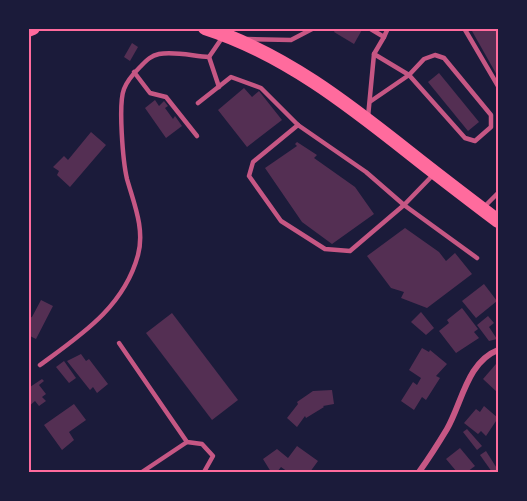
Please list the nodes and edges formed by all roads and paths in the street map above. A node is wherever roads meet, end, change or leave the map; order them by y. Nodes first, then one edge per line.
1 (205, 28) edge
2 (314, 28) edge
3 (369, 28) edge
4 (388, 28) edge
5 (464, 28) edge
6 (230, 37) junction
7 (384, 37) junction
8 (374, 54) junction
9 (208, 57) junction
10 (134, 72) junction
11 (409, 75) junction
12 (498, 86) edge
13 (219, 87) junction
14 (371, 101) junction
15 (198, 103) dead end
16 (368, 120) junction
17 (298, 125) junction
18 (196, 136) dead end
19 (434, 173) junction
20 (498, 193) edge
21 (404, 206) junction
22 (482, 209) junction
23 (498, 221) edge
24 (477, 258) dead end
25 (119, 343) dead end
26 (498, 350) edge
27 (40, 365) dead end
28 (187, 442) junction
29 (142, 472) edge
30 (204, 472) edge
31 (419, 472) edge

1 - 6 main road
2 - 6 lane
3 - 7 lane
4 - 7 lane
5 - 12 lane
6 - 9 lane
6 - 16 main road
7 - 8 lane
8 - 11 lane
8 - 14 lane
9 - 10 lane
9 - 13 lane
10 - 18 lane
10 - 27 lane
11 - 11 lane
11 - 14 lane
13 - 15 lane
13 - 17 lane
14 - 16 lane
16 - 19 main road
17 - 21 lane
17 - 21 lane
19 - 21 lane
19 - 22 main road
20 - 22 lane
21 - 24 lane
22 - 23 main road
25 - 28 lane
26 - 31 street
28 - 29 lane
28 - 30 lane

